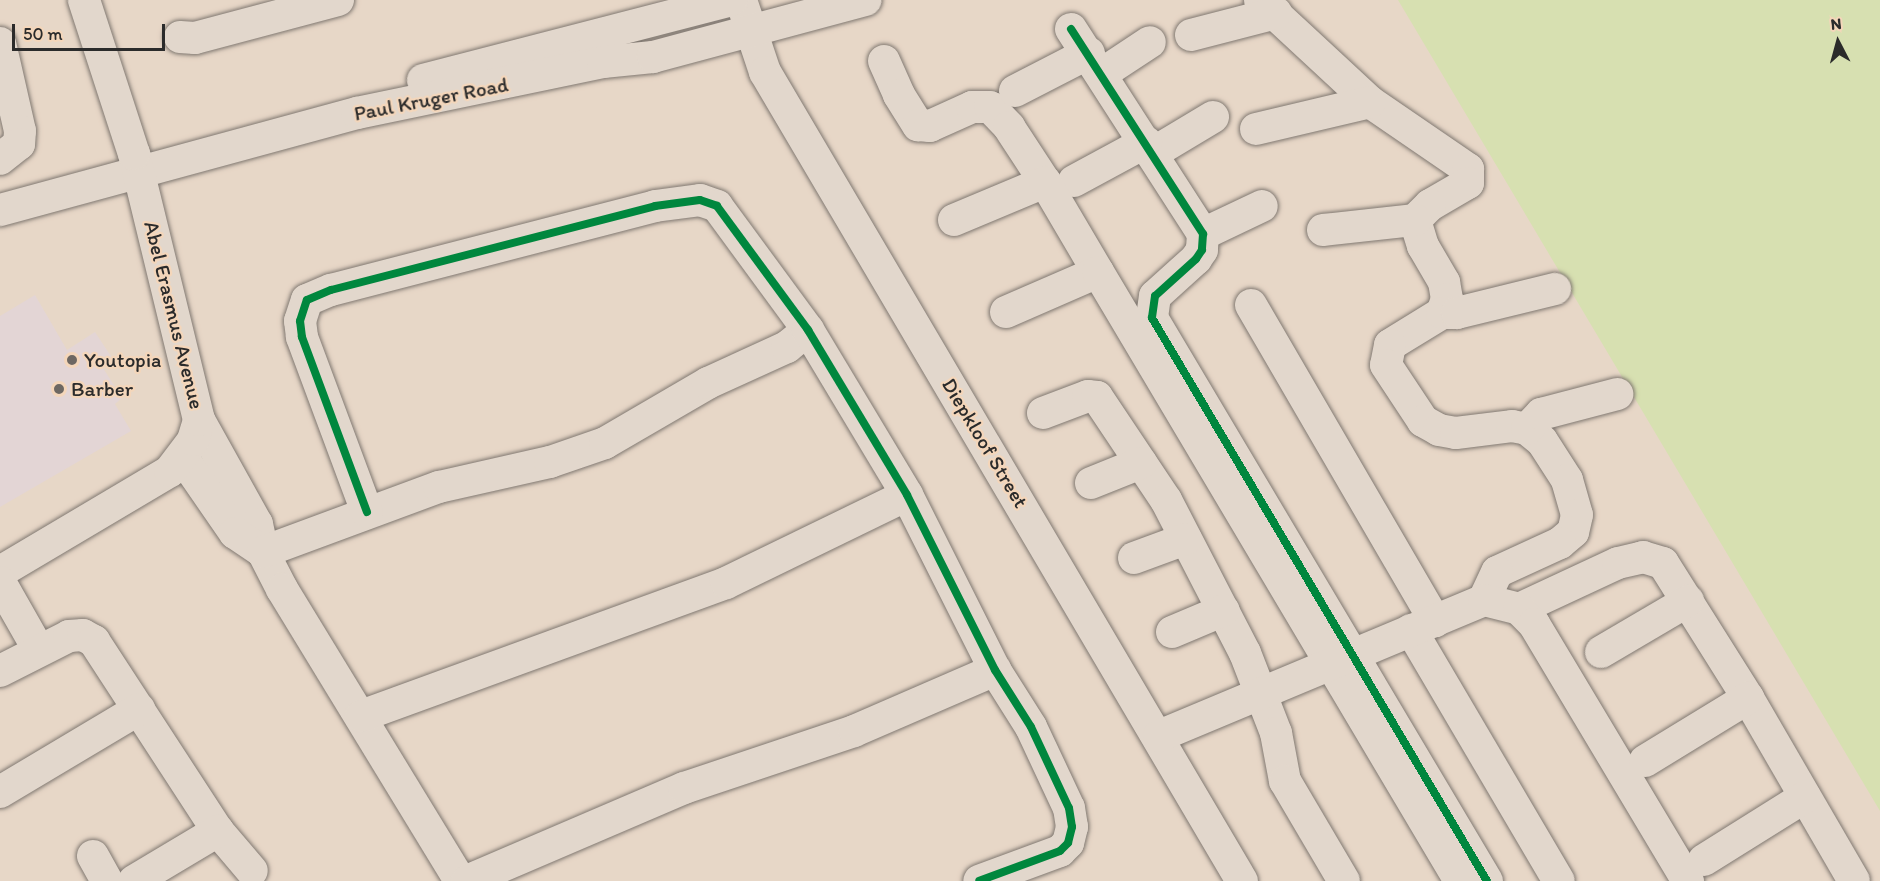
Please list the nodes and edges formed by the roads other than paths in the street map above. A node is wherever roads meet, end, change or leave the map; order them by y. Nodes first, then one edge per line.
1 (84, 0) edge
2 (338, 0) edge
3 (732, 0) edge
4 (741, 0) edge
5 (865, 0) edge
6 (1268, 7) edge
7 (819, 15) junction
8 (1071, 28) dead end
9 (750, 31) junction
10 (1191, 35) dead end
11 (180, 37) dead end
12 (1150, 42) dead end
13 (0, 43) edge
14 (885, 61) dead end
15 (1096, 63) junction
16 (765, 72) junction
17 (1015, 91) dead end
18 (1370, 102) junction
19 (1213, 117) dead end
20 (1256, 129) dead end
21 (1149, 147) junction
22 (0, 159) edge
23 (136, 162) junction
24 (1059, 181) junction
25 (0, 194) edge
26 (1262, 206) dead end
27 (0, 210) edge
28 (954, 220) dead end
29 (1415, 220) junction
30 (1323, 230) dead end
31 (1203, 234) junction
32 (1098, 272) junction
33 (1555, 290) dead end
34 (1251, 305) dead end
35 (1006, 312) dead end
36 (1442, 312) junction
37 (808, 330) junction
38 (1617, 394) dead end
39 (1043, 413) dead end
40 (199, 420) junction
41 (1527, 429) junction
42 (183, 459) junction
43 (1141, 463) junction
44 (1092, 483) dead end
45 (907, 495) junction
46 (367, 512) junction
47 (1186, 539) junction
48 (262, 552) junction
49 (1134, 558) dead end
50 (0, 572) edge
51 (0, 582) edge
52 (1484, 600) junction
53 (1688, 601) junction
54 (1519, 609) junction
55 (1224, 610) junction
56 (1423, 626) junction
57 (1172, 632) dead end
58 (38, 649) junction
59 (1601, 651) dead end
60 (1343, 657) junction
61 (995, 670) junction
62 (0, 671) edge
63 (1261, 690) junction
64 (1748, 698) junction
65 (139, 709) junction
66 (361, 716) junction
67 (1159, 736) junction
68 (1645, 761) dead end
69 (0, 792) edge
70 (1805, 796) junction
71 (218, 831) junction
72 (1696, 870) edge
73 (252, 871) dead end
74 (134, 881) edge
75 (460, 881) edge
76 (467, 881) edge
77 (979, 881) edge
78 (1242, 881) edge
79 (1344, 881) edge
80 (1460, 881) edge
81 (1487, 881) edge
82 (1559, 881) edge
83 (1854, 881) edge

1 - 23 street, Abel Erasmus Avenue
2 - 11 street
3 - 23 street, Paul Kruger Road
4 - 9 street, Diepkloof Street
5 - 7 street, Paul Kruger Road
6 - 10 street
6 - 18 street
7 - 9 street, Paul Kruger Road
7 - 16 street
8 - 15 street
9 - 16 street, Diepkloof Street
9 - 23 street, Paul Kruger Road
12 - 15 street
13 - 22 street
14 - 24 street
15 - 17 street
15 - 21 street
16 - 67 street, Diepkloof Street
18 - 20 street
18 - 29 street
19 - 21 street
21 - 24 street
21 - 31 street
23 - 25 street, Paul Kruger Road
23 - 27 street, Paul Kruger Road
23 - 40 street, Abel Erasmus Avenue
24 - 28 street
24 - 32 street
26 - 31 street
29 - 30 street
29 - 36 street
31 - 60 street
32 - 35 street
32 - 60 street
33 - 36 street
34 - 56 street
36 - 41 street
37 - 45 street
37 - 46 street
37 - 46 street
38 - 41 street
39 - 43 street
40 - 42 street, Abel Erasmus Avenue
40 - 48 street
41 - 52 street
42 - 48 street
42 - 50 street, Abel Erasmus Avenue
43 - 44 street
43 - 47 street
45 - 61 street
45 - 66 street
46 - 48 street
47 - 49 street
47 - 55 street
48 - 66 street
51 - 58 street
52 - 54 street
52 - 56 street
53 - 54 street
53 - 59 street
53 - 64 street
54 - 72 street
55 - 57 street
55 - 63 street
56 - 60 street
56 - 82 street
58 - 62 street
58 - 65 street
60 - 63 street
60 - 80 street
60 - 81 street
61 - 76 street
61 - 77 street
63 - 67 street
63 - 79 street
64 - 68 street
64 - 70 street
65 - 69 street
65 - 71 street
66 - 75 street
67 - 78 street, Diepkloof Street
70 - 72 street
70 - 83 street
71 - 73 street
71 - 74 street

